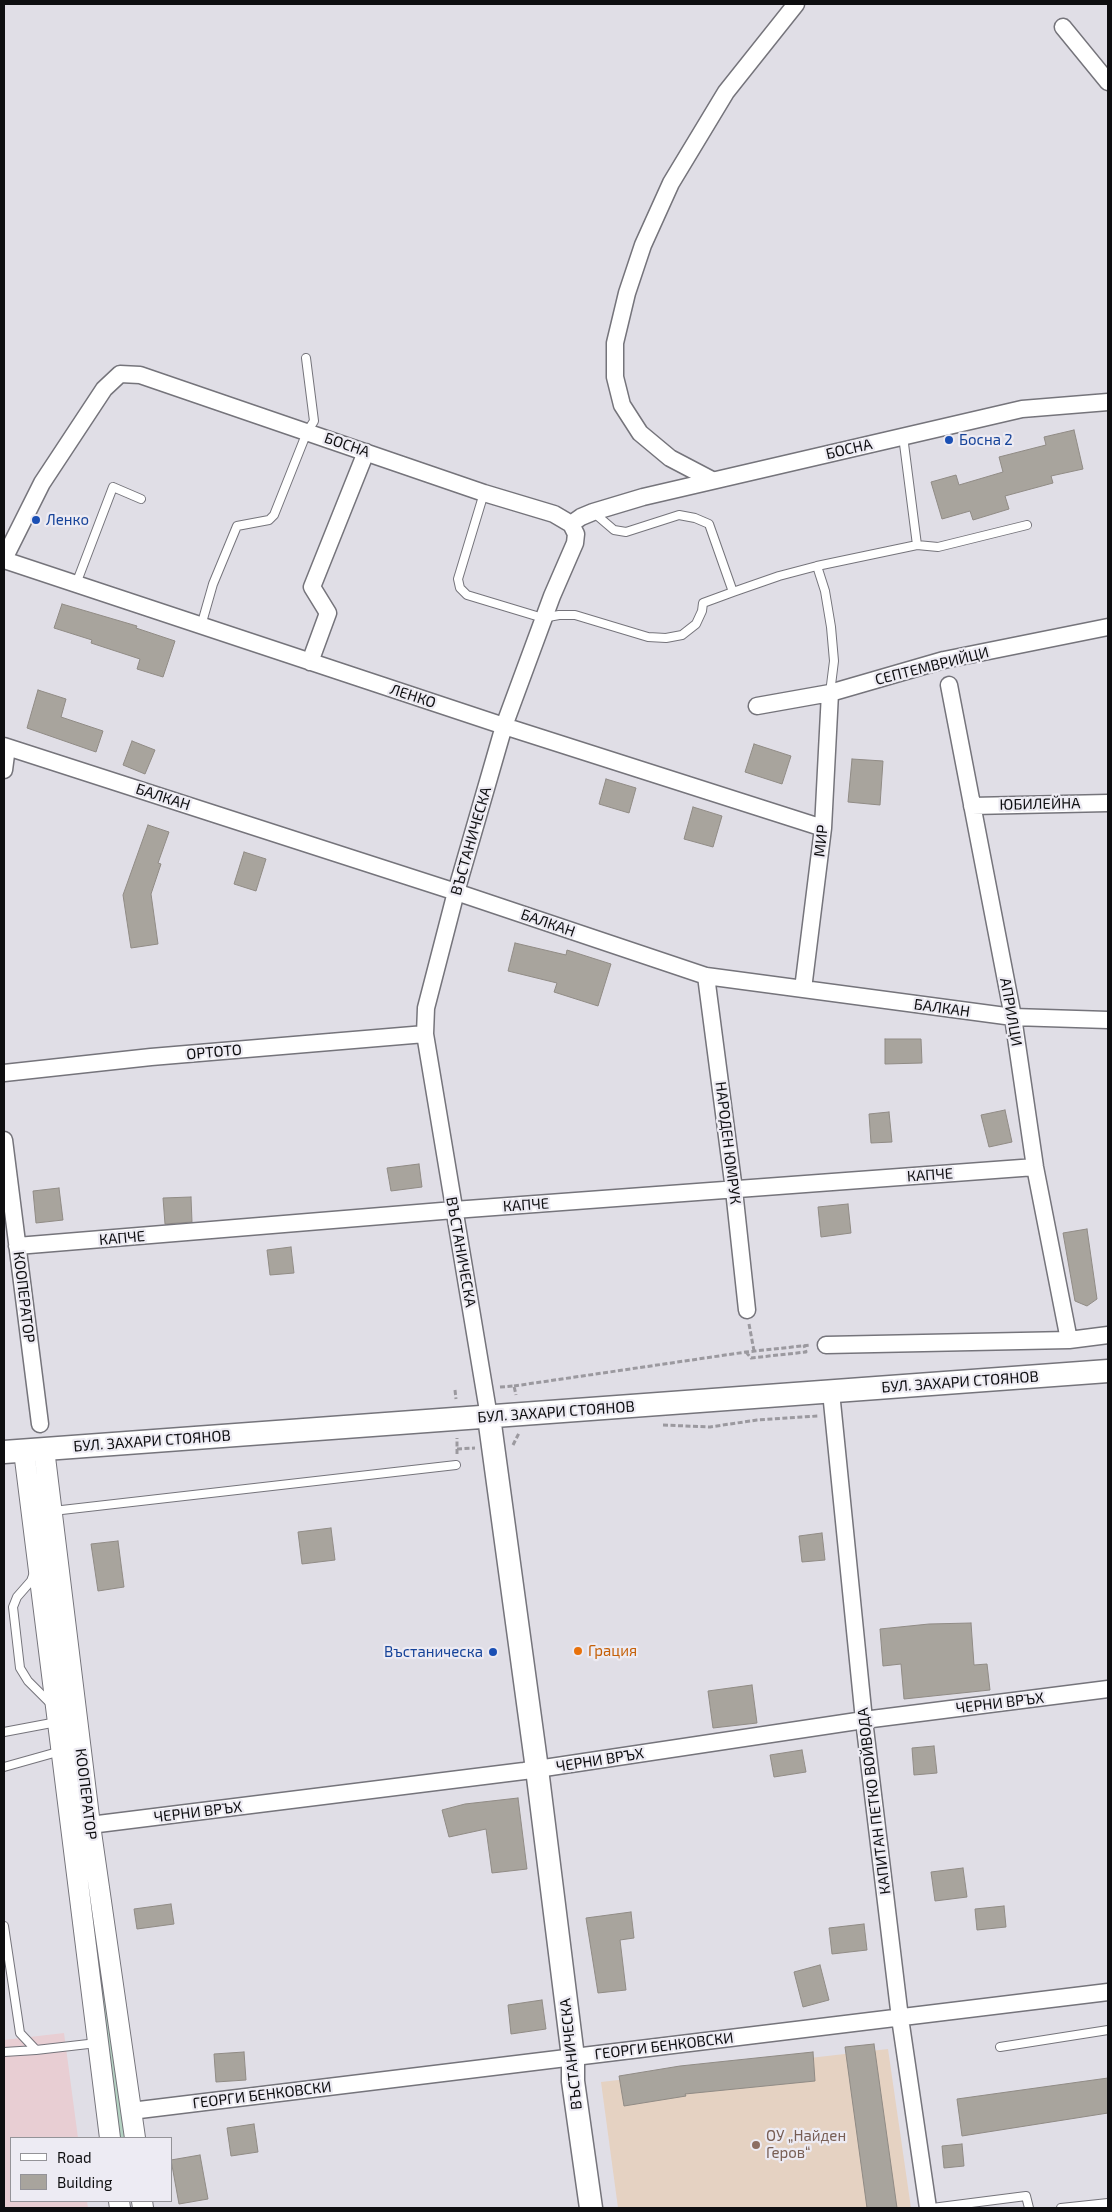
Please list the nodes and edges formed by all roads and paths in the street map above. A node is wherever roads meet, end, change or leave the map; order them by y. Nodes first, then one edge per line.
1 (796, 4) edge
2 (1063, 27) dead end
3 (1108, 82) edge
4 (306, 358) dead end
5 (1108, 402) edge
6 (308, 432) junction
7 (903, 436) junction
8 (366, 452) junction
9 (712, 480) junction
10 (484, 493) junction
11 (141, 498) dead end
12 (593, 512) junction
13 (571, 524) junction
14 (1027, 525) dead end
15 (917, 545) junction
16 (4, 560) edge
17 (817, 566) junction
18 (76, 584) junction
19 (733, 592) junction
20 (543, 618) junction
21 (201, 626) junction
22 (1108, 627) edge
23 (310, 662) junction
24 (949, 685) dead end
25 (830, 693) junction
26 (757, 706) dead end
27 (504, 726) junction
28 (6, 746) edge
29 (4, 770) edge
30 (1108, 803) edge
31 (972, 806) junction
32 (822, 828) junction
33 (456, 892) junction
34 (706, 976) junction
35 (803, 989) junction
36 (1013, 1017) junction
37 (1108, 1020) edge
38 (426, 1034) junction
39 (4, 1074) edge
40 (4, 1140) edge
41 (1035, 1167) junction
42 (734, 1190) junction
43 (454, 1210) junction
44 (17, 1246) junction
45 (747, 1310) joint
46 (1108, 1335) edge
47 (1069, 1340) junction
48 (804, 1345) junction
49 (826, 1346) joint
50 (754, 1351) junction
51 (746, 1352) junction
52 (1108, 1371) edge
53 (514, 1386) dead end
54 (831, 1392) junction
55 (809, 1416) dead end
56 (489, 1417) junction
57 (757, 1420) dead end
58 (40, 1424) dead end
59 (478, 1448) dead end
60 (456, 1449) dead end
61 (24, 1450) edge
62 (456, 1465) dead end
63 (51, 1511) junction
64 (38, 1561) junction
65 (1108, 1689) edge
66 (56, 1716) junction
67 (864, 1720) junction
68 (4, 1732) edge
69 (61, 1751) junction
70 (4, 1767) edge
71 (537, 1769) junction
72 (90, 1825) junction
73 (4, 1926) edge
74 (1108, 1992) edge
75 (1108, 1996) edge
76 (900, 2018) junction
77 (1108, 2030) edge
78 (98, 2043) junction
79 (1000, 2047) dead end
80 (36, 2050) junction
81 (4, 2052) edge
82 (573, 2057) junction
83 (131, 2111) junction
84 (110, 2137) edge
85 (135, 2137) edge
86 (1108, 2203) edge
87 (591, 2208) edge
88 (928, 2208) edge
89 (932, 2208) edge
90 (1029, 2208) edge
91 (1061, 2208) edge

1 - 9 street
2 - 3 street
4 - 6 lane
5 - 7 street, БОСНА
6 - 8 street, БОСНА
6 - 16 street, БОСНА
6 - 21 lane
7 - 9 street, БОСНА
7 - 15 lane
8 - 10 street, БОСНА
8 - 23 street
9 - 12 street, БОСНА
10 - 13 street, БОСНА
10 - 20 lane
11 - 18 lane
12 - 13 street, БОСНА
12 - 19 lane
13 - 20 street, ВЪСТАНИЧЕСКА
14 - 15 lane
15 - 17 lane
16 - 18 street, ЛЕНКО
17 - 19 lane
17 - 25 lane
18 - 21 street, ЛЕНКО
19 - 20 lane
20 - 27 street, ВЪСТАНИЧЕСКА
21 - 23 street, ЛЕНКО
22 - 25 street, СЕПТЕМВРИЙЦИ
23 - 27 street, ЛЕНКО
24 - 31 street, АПРИЛЦИ
25 - 26 street, СЕПТЕМВРИЙЦИ
25 - 32 street, МИР
27 - 32 street, ЛЕНКО
27 - 33 street, ВЪСТАНИЧЕСКА
28 - 29 street
28 - 33 street, БАЛКАН
30 - 31 street, ЮБИЛЕЙНА
31 - 36 street, АПРИЛЦИ
32 - 35 street, МИР
33 - 34 street, БАЛКАН
33 - 38 street, ВЪСТАНИЧЕСКА
34 - 35 street, БАЛКАН
34 - 42 street, НАРОДЕН ЮМРУК
35 - 36 street, БАЛКАН
36 - 37 street, БАЛКАН
36 - 41 street, АПРИЛЦИ
38 - 39 street, ОРТОТО
38 - 43 street, ВЪСТАНИЧЕСКА
40 - 44 street, КООПЕРАТОР
41 - 42 street, КАПЧЕ
41 - 47 street, АПРИЛЦИ
42 - 43 street, КАПЧЕ
42 - 45 street, НАРОДЕН ЮМРУК
43 - 44 street, КАПЧЕ
43 - 56 street, ВЪСТАНИЧЕСКА
44 - 58 street, КООПЕРАТОР
45 - 50 path
46 - 47 street
47 - 49 street
48 - 49 path
48 - 50 path
48 - 51 path
50 - 51 path
51 - 53 path
52 - 54 main road, БУЛ. ЗАХАРИ СТОЯНОВ
54 - 56 main road, БУЛ. ЗАХАРИ СТОЯНОВ
54 - 67 street, КАПИТАН ПЕТКО ВОЙВОДА
55 - 57 path
56 - 61 main road, БУЛ. ЗАХАРИ СТОЯНОВ
56 - 71 main road, ВЪСТАНИЧЕСКА
59 - 60 path
61 - 63 street, КООПЕРАТОР
61 - 64 street, КООПЕРАТОР
62 - 63 lane
63 - 72 street, КООПЕРАТОР
64 - 66 street, КООПЕРАТОР
64 - 66 lane
65 - 67 street, ЧЕРНИ ВРЪХ
66 - 68 lane
66 - 69 street, КООПЕРАТОР
67 - 71 street, ЧЕРНИ ВРЪХ
67 - 76 street, КАПИТАН ПЕТКО ВОЙВОДА
69 - 70 lane
69 - 78 street, КООПЕРАТОР
71 - 72 street, ЧЕРНИ ВРЪХ
71 - 82 main road, ВЪСТАНИЧЕСКА
72 - 83 street, КООПЕРАТОР
73 - 80 lane
74 - 75 lane
74 - 76 street, ГЕОРГИ БЕНКОВСКИ
76 - 82 street, ГЕОРГИ БЕНКОВСКИ
76 - 88 street, КАПИТАН ПЕТКО ВОЙВОДА
77 - 79 lane
78 - 80 lane
78 - 84 street, КООПЕРАТОР
80 - 81 lane
82 - 83 street, ГЕОРГИ БЕНКОВСКИ
82 - 87 main road, ВЪСТАНИЧЕСКА
83 - 85 street, КООПЕРАТОР
86 - 91 lane
89 - 90 lane

